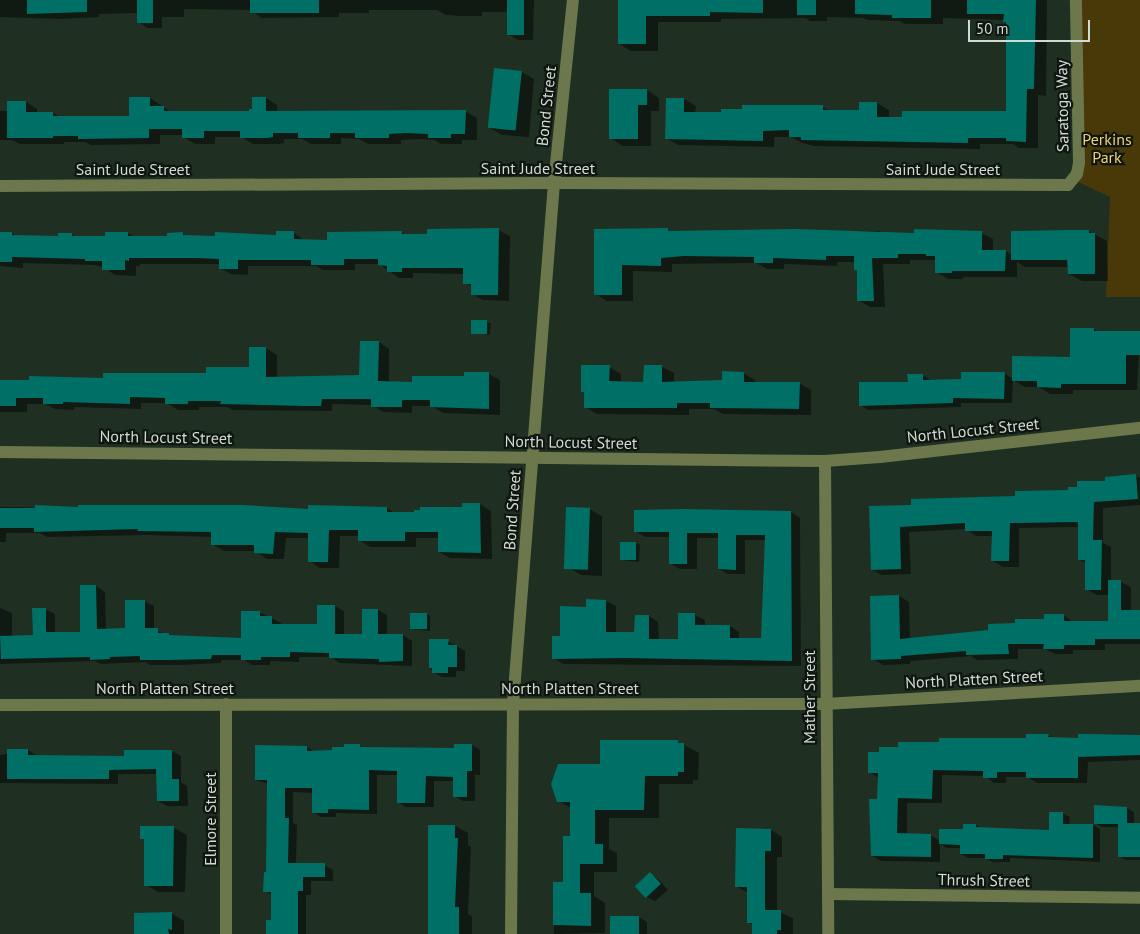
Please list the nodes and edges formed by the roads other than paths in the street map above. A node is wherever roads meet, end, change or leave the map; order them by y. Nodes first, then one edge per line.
1 (574, 0) edge
2 (1076, 0) edge
3 (1074, 180) joint
4 (554, 183) junction
5 (0, 186) edge
6 (1140, 428) edge
7 (0, 452) edge
8 (532, 458) junction
9 (825, 461) junction
10 (1140, 686) edge
11 (226, 704) junction
12 (513, 704) junction
13 (825, 704) junction
14 (0, 705) edge
15 (828, 894) junction
16 (1140, 898) edge
17 (226, 934) edge
18 (511, 934) edge
19 (828, 934) edge

1 - 4 street, Bond Street
2 - 3 street, Saratoga Way
3 - 4 street, Saint Jude Street
4 - 5 street, Saint Jude Street
4 - 8 street, Bond Street
6 - 9 street, North Locust Street
7 - 8 street, North Locust Street
8 - 9 street, North Locust Street
8 - 12 street, Bond Street
9 - 13 street, Mather Street
10 - 13 street, North Platten Street
11 - 12 street, North Platten Street
11 - 14 street, North Platten Street
11 - 17 street, Elmore Street
12 - 13 street, North Platten Street
12 - 18 street, Bond Street
13 - 15 street, Mather Street
15 - 16 street, Thrush Street
15 - 19 street, Mather Street

